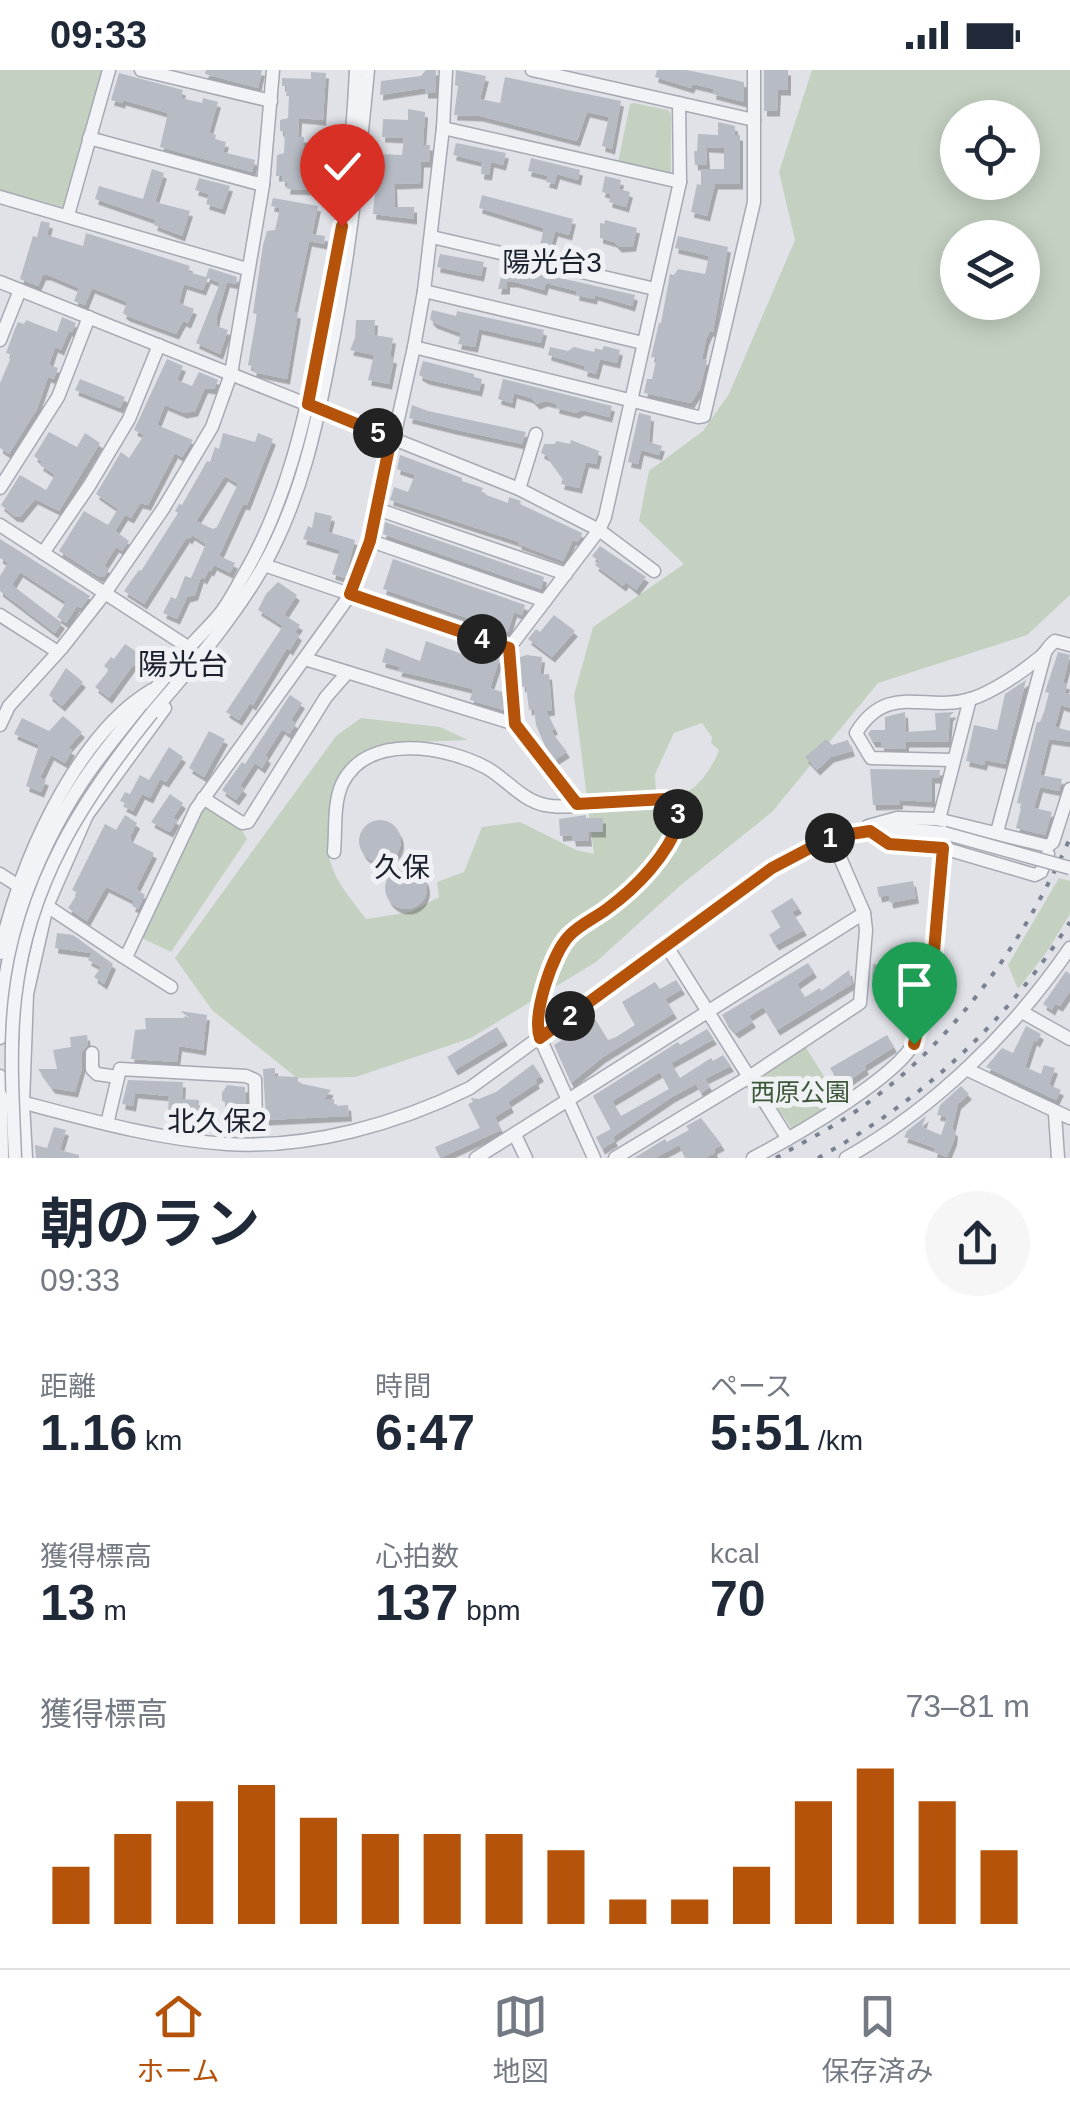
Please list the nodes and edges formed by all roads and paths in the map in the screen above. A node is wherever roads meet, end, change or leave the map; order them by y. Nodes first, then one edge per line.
1 (108, 70) edge
2 (141, 70) edge
3 (273, 70) edge
4 (356, 70) edge
5 (368, 70) edge
6 (446, 70) edge
7 (532, 70) edge
8 (754, 70) edge
9 (270, 101) junction
10 (679, 104) junction
11 (754, 120) junction
12 (443, 128) junction
13 (90, 138) junction
14 (680, 182) junction
15 (263, 185) junction
16 (0, 197) edge
17 (68, 215) junction
18 (432, 237) junction
19 (247, 269) junction
20 (0, 282) edge
21 (20, 290) junction
22 (655, 290) junction
23 (424, 291) junction
24 (89, 317) junction
25 (0, 340) edge
26 (643, 343) junction
27 (159, 345) junction
28 (414, 347) junction
29 (231, 374) junction
30 (630, 398) junction
31 (314, 406) junction
32 (536, 434) dead end
33 (391, 438) junction
34 (0, 488) edge
35 (519, 489) junction
36 (377, 509) junction
37 (0, 525) edge
38 (600, 530) junction
39 (370, 541) junction
40 (43, 552) junction
41 (264, 565) junction
42 (654, 572) dead end
43 (566, 574) junction
44 (105, 594) junction
45 (350, 594) junction
46 (545, 600) junction
47 (0, 615) edge
48 (1070, 644) edge
49 (188, 647) junction
50 (509, 648) junction
51 (58, 652) junction
52 (1045, 653) junction
53 (304, 659) junction
54 (347, 673) junction
55 (177, 684) junction
56 (158, 686) junction
57 (970, 699) junction
58 (4, 703) edge
59 (147, 710) junction
60 (515, 724) junction
61 (0, 726) edge
62 (953, 760) junction
63 (1070, 789) edge
64 (204, 798) junction
65 (577, 804) junction
66 (941, 826) junction
67 (870, 831) junction
68 (997, 832) junction
69 (848, 834) junction
70 (831, 837) junction
71 (1053, 842) junction
72 (943, 848) junction
73 (334, 852) dead end
74 (1070, 868) edge
75 (0, 874) edge
76 (17, 885) junction
77 (47, 906) junction
78 (864, 914) junction
79 (666, 944) junction
80 (0, 953) edge
81 (122, 956) junction
82 (1067, 956) edge
83 (170, 987) dead end
84 (708, 1012) junction
85 (1022, 1012) junction
86 (0, 1038) edge
87 (540, 1038) junction
88 (1070, 1039) edge
89 (92, 1053) dead end
90 (966, 1069) junction
91 (0, 1076) edge
92 (118, 1077) junction
93 (749, 1077) junction
94 (0, 1097) edge
95 (567, 1101) junction
96 (23, 1102) junction
97 (1055, 1114) junction
98 (1070, 1118) edge
99 (107, 1124) junction
100 (256, 1124) dead end
101 (515, 1136) junction
102 (788, 1139) junction
103 (2, 1158) edge
104 (15, 1158) edge
105 (26, 1158) edge
106 (476, 1158) edge
107 (526, 1158) edge
108 (594, 1158) edge
109 (615, 1158) edge
110 (753, 1158) edge
111 (846, 1158) edge
112 (1058, 1158) edge

1 - 13 street
2 - 9 street
3 - 9 street
4 - 31 street
5 - 31 street
6 - 12 street
7 - 10 street
8 - 11 street
9 - 15 street
10 - 11 street
10 - 14 street
11 - 30 street
12 - 14 street
12 - 18 street
13 - 15 street
13 - 17 street
14 - 22 street
15 - 19 street
16 - 17 street
17 - 19 street
18 - 22 street
18 - 23 street
19 - 29 street
20 - 21 street
21 - 24 street
21 - 25 street
22 - 26 street
23 - 26 street
23 - 28 street
24 - 27 street
24 - 34 street
26 - 30 street
27 - 29 street
27 - 40 street
28 - 30 street
28 - 33 street
29 - 31 street
29 - 44 street
30 - 38 street
31 - 33 street
31 - 41 street
31 - 49 street
32 - 35 street
33 - 35 street
33 - 36 street
35 - 38 street
36 - 39 street
36 - 43 street
37 - 40 street
38 - 42 street
38 - 43 street
39 - 45 street
39 - 46 street
40 - 44 street
41 - 45 street
41 - 55 street
43 - 46 street
44 - 49 street
44 - 51 street
45 - 50 street
45 - 53 street
46 - 50 street
47 - 51 street
48 - 52 street
49 - 56 street
50 - 60 street
51 - 58 street
52 - 57 street
52 - 68 street
53 - 54 street
53 - 64 street
54 - 60 street
54 - 64 street
55 - 59 street
55 - 77 street
56 - 59 street
56 - 76 street
57 - 62 street
57 - 62 street
58 - 61 street
59 - 86 street
59 - 104 street, bridge
60 - 65 street
62 - 66 street
63 - 71 street
64 - 81 street
65 - 73 street
65 - 87 street
66 - 67 street
66 - 68 street
66 - 69 street
66 - 74 street, bridge
67 - 69 street
67 - 72 street
68 - 71 street
69 - 70 street
70 - 78 street
70 - 79 street
71 - 72 street
72 - 102 street
75 - 76 street
76 - 80 street
77 - 81 street
77 - 96 street
78 - 84 street
78 - 93 street
79 - 84 street
79 - 87 street
81 - 83 street
82 - 85 street
84 - 93 street
84 - 95 street
85 - 88 street
85 - 90 street
87 - 95 street
87 - 99 street
89 - 92 street
90 - 97 street
90 - 111 street
91 - 103 street, bridge
92 - 99 street
92 - 100 street
93 - 102 street
93 - 109 street
94 - 96 street
95 - 101 street
95 - 108 street
96 - 99 street
96 - 105 street
97 - 98 street
97 - 112 street
101 - 106 street
101 - 107 street
102 - 110 street

